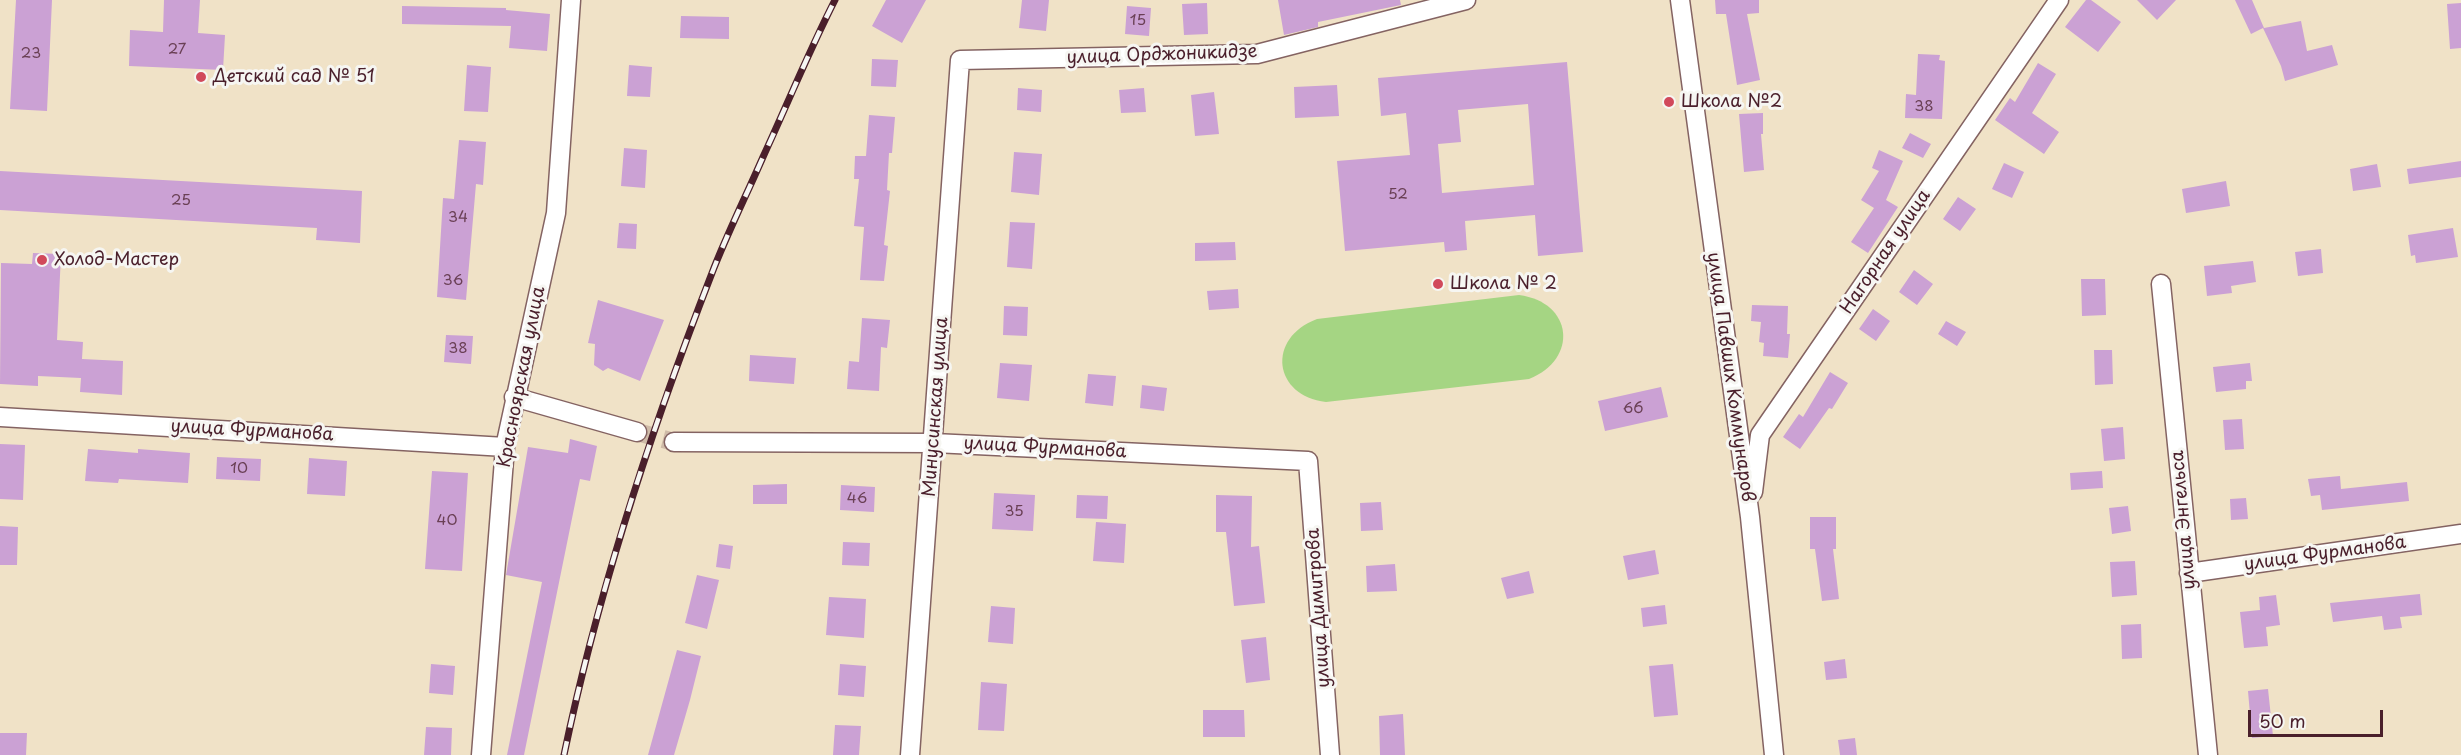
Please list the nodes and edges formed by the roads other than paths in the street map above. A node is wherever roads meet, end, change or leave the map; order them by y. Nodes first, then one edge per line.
1 (571, 0) edge
2 (1466, 0) edge
3 (1680, 0) edge
4 (2059, 0) edge
5 (960, 60) joint
6 (2161, 284) dead end
7 (514, 397) junction
8 (0, 417) edge
9 (637, 432) tunnel mouth
10 (674, 442) tunnel mouth
11 (934, 443) junction
12 (505, 447) junction
13 (1308, 461) joint
14 (1750, 517) junction
15 (2461, 534) edge
16 (2189, 573) junction
17 (481, 755) edge
18 (910, 755) edge
19 (1329, 755) edge
20 (1774, 755) edge
21 (2208, 755) edge

1 - 7 street, Красноярская улица
2 - 5 street, улица Орджоникидзе
3 - 14 street, улица Павших Коммунаров
4 - 14 street, Нагорная улица
5 - 11 street, Минусинская улица
6 - 16 street, улица Энгельса
7 - 9 street
7 - 12 street, Красноярская улица
8 - 12 street, улица Фурманова
10 - 11 street, улица Фурманова
11 - 13 street, улица Фурманова
11 - 18 street, Минусинская улица
12 - 17 street, Красноярская улица
13 - 19 street, улица Димитрова
14 - 20 street, улица Павших Коммунаров
15 - 16 street, улица Фурманова
16 - 21 street, улица Энгельса

